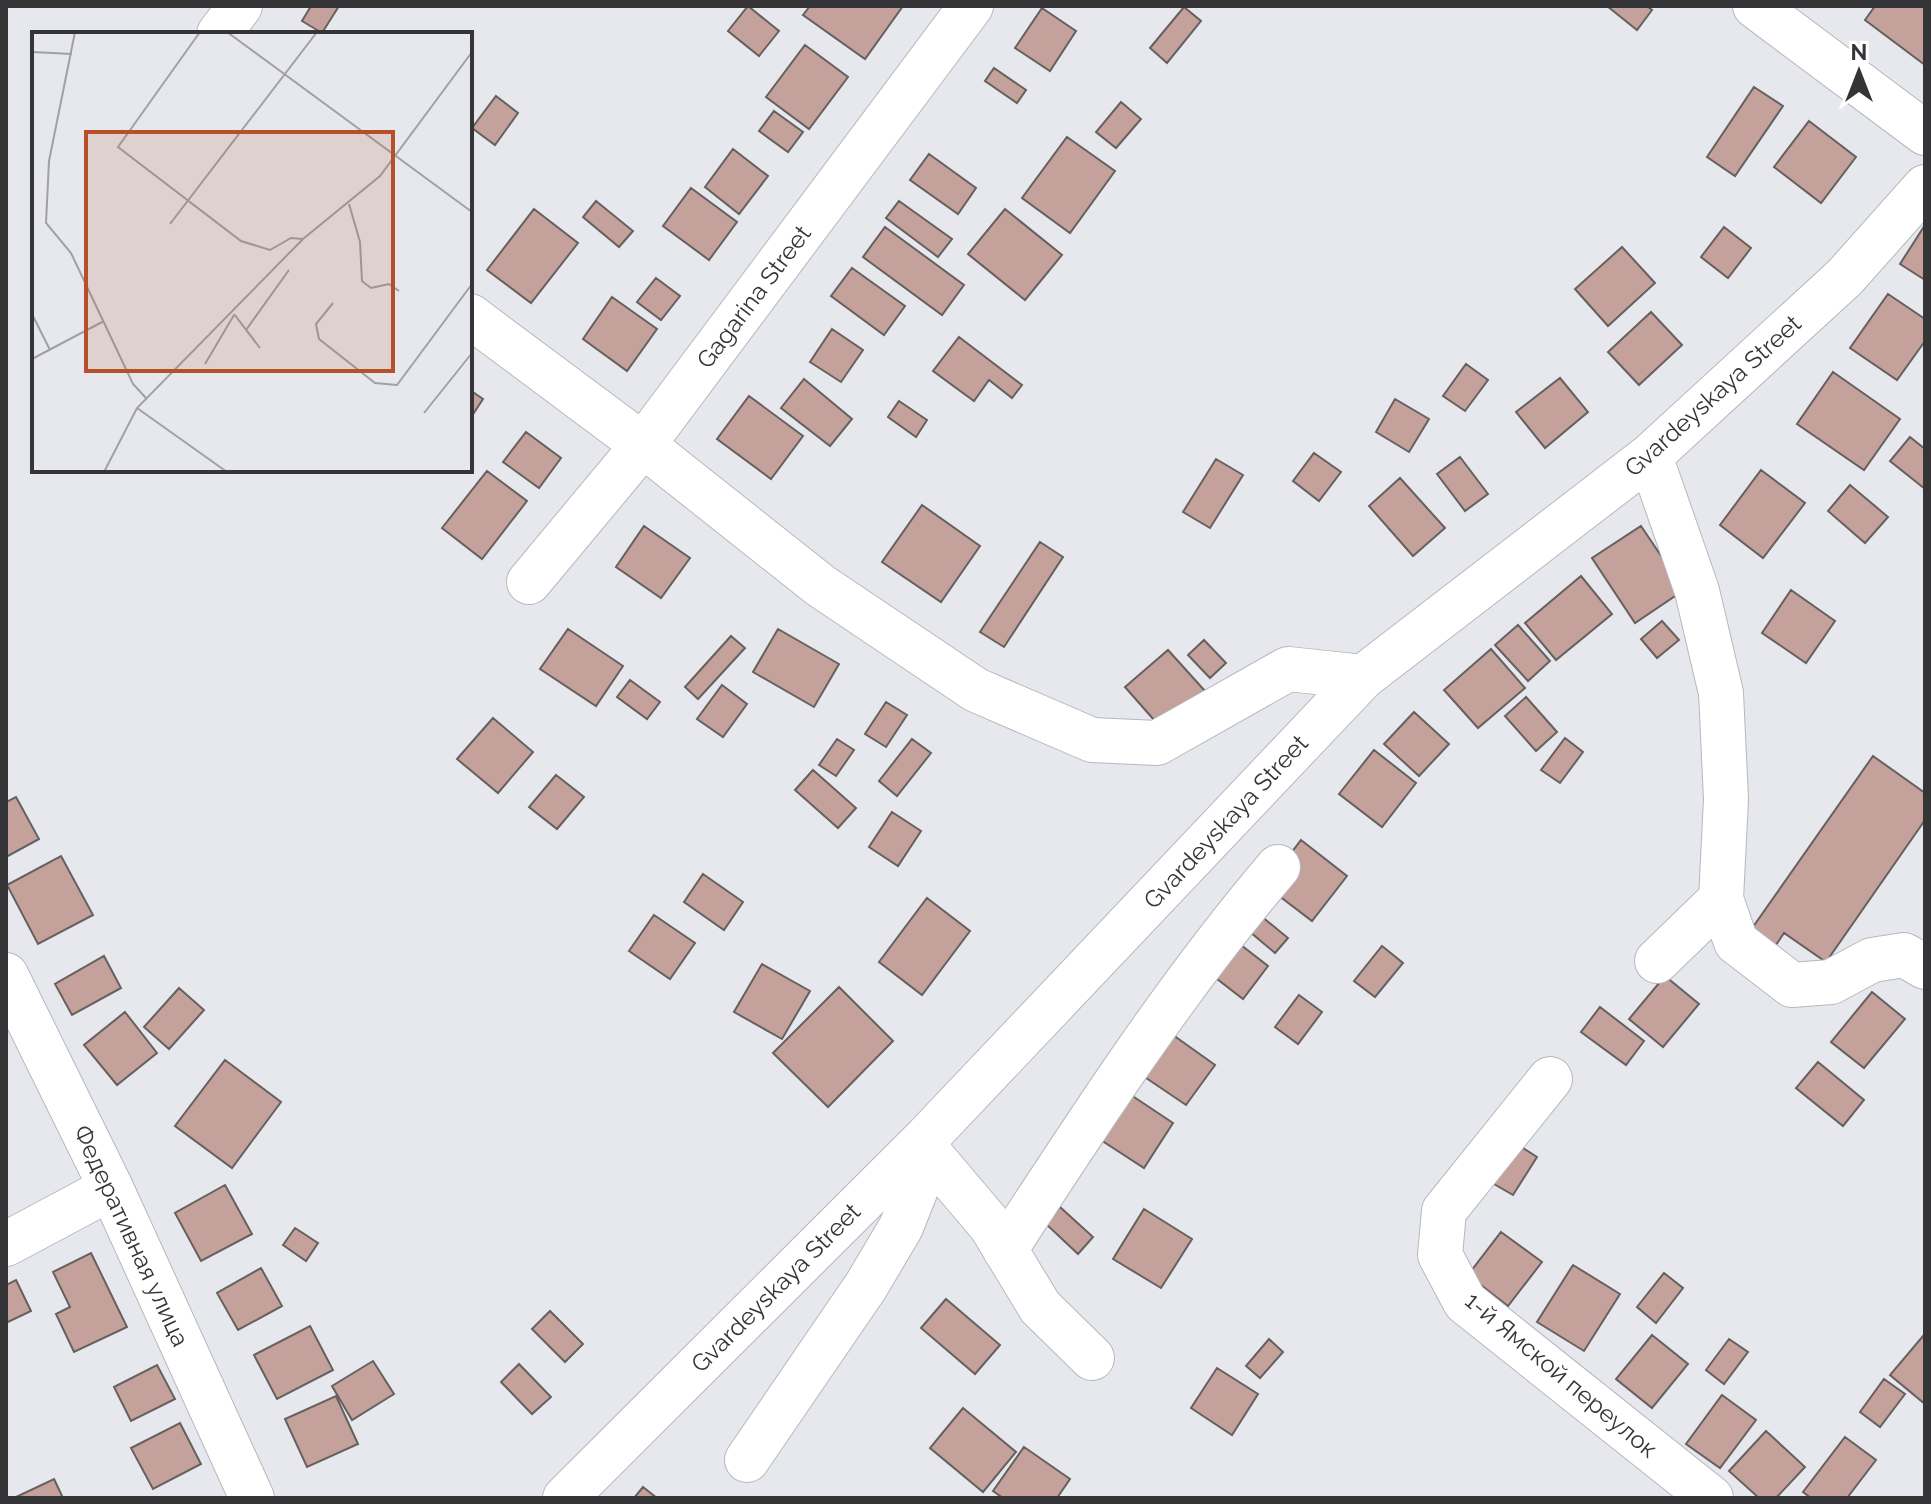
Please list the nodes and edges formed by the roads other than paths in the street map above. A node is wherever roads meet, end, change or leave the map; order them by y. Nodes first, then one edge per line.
1 (240, 6) edge
2 (971, 6) edge
3 (1755, 6) edge
4 (220, 32) edge
5 (1925, 133) edge
6 (1925, 187) edge
7 (472, 317) edge
8 (643, 445) junction
9 (1650, 456) junction
10 (529, 582) dead end
11 (1363, 677) junction
12 (1278, 867) dead end
13 (1721, 899) junction
14 (1657, 961) dead end
15 (1925, 967) edge
16 (6, 975) edge
17 (1550, 1079) dead end
18 (929, 1145) junction
19 (111, 1188) junction
20 (6, 1244) edge
21 (1005, 1250) junction
22 (1092, 1358) dead end
23 (747, 1460) dead end
24 (252, 1498) edge
25 (565, 1498) edge
26 (1711, 1498) edge

1 - 4 street
2 - 8 street, Gagarina Street
3 - 5 street
6 - 9 street, Gvardeyskaya Street
7 - 8 street
8 - 10 street, Gagarina Street
8 - 11 street
9 - 11 street, Gvardeyskaya Street
9 - 13 street
11 - 18 street, Gvardeyskaya Street
12 - 21 street
13 - 14 street
13 - 15 street
16 - 19 street, Федеративная улица
17 - 26 street, 1-й Ямской переулок
18 - 21 street
18 - 23 street
18 - 25 street, Gvardeyskaya Street
19 - 20 street
19 - 24 street, Федеративная улица
21 - 22 street

